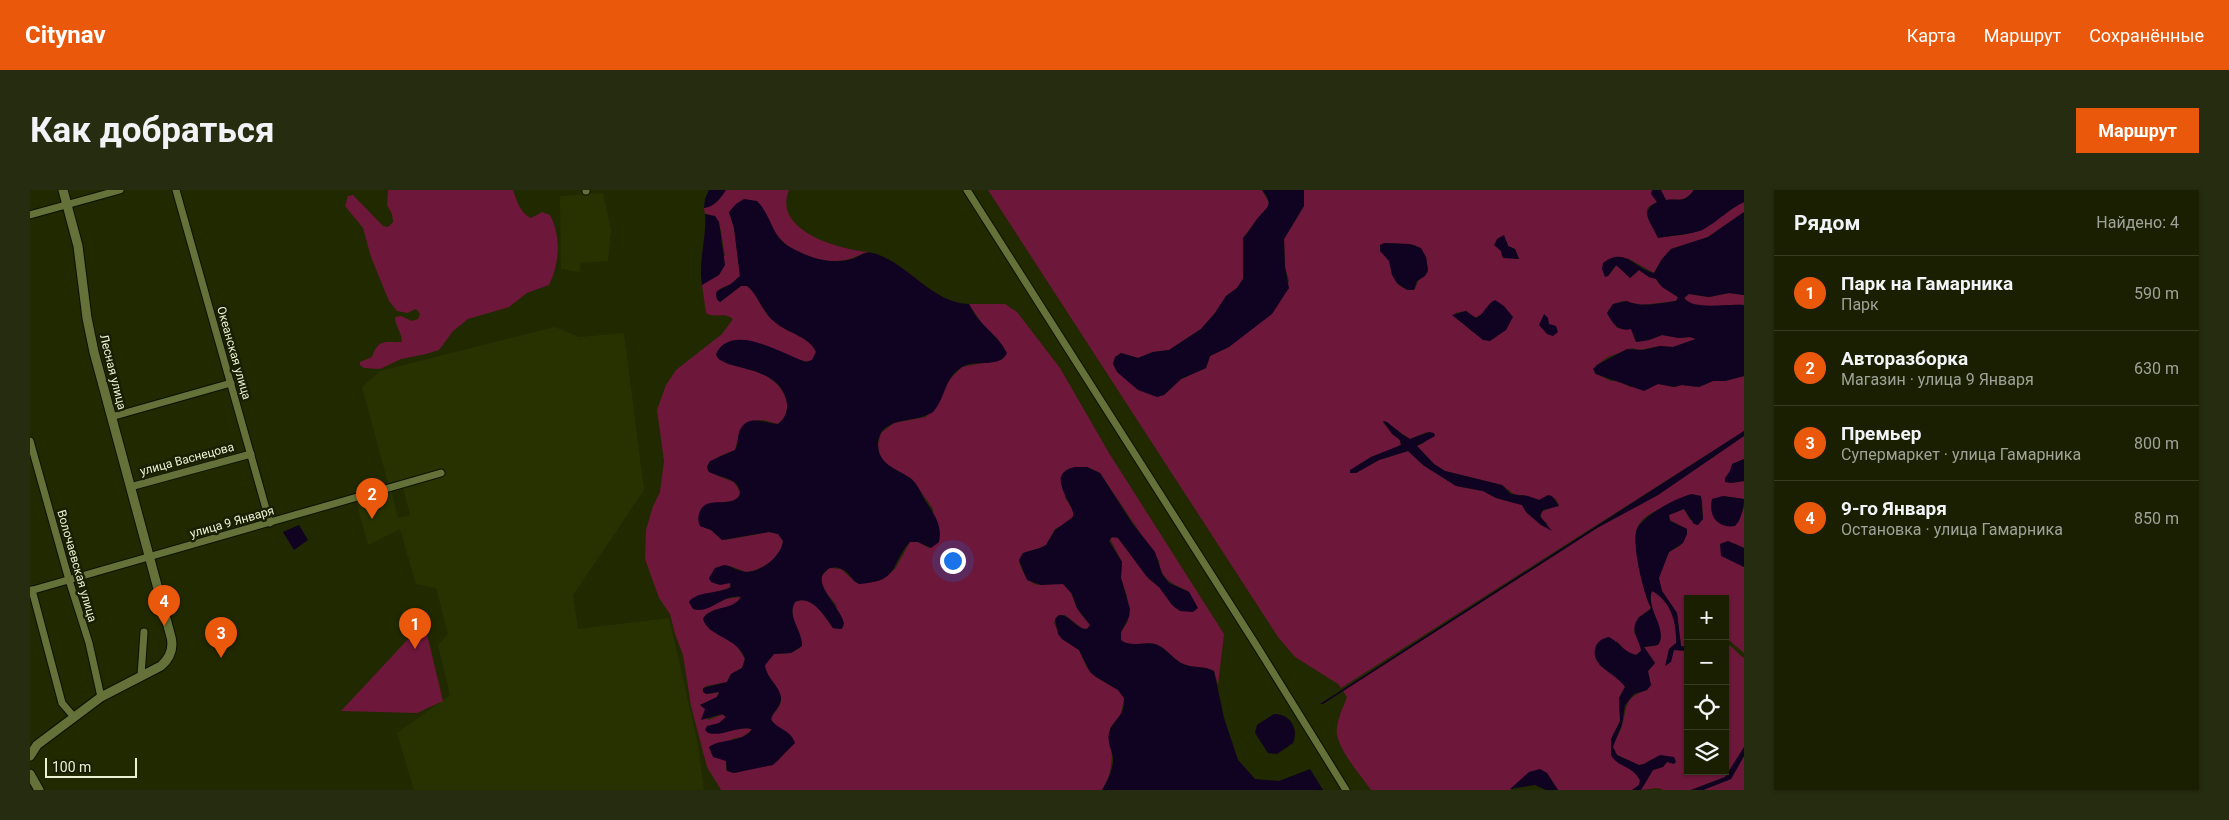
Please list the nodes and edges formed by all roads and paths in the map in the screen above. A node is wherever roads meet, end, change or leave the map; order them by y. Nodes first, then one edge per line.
1 (63, 190) edge
2 (94, 190) edge
3 (120, 190) edge
4 (176, 190) edge
5 (967, 190) edge
6 (91, 198) junction
7 (67, 204) junction
8 (30, 215) edge
9 (231, 383) junction
10 (111, 417) junction
11 (30, 441) edge
12 (251, 454) junction
13 (441, 473) dead end
14 (130, 487) junction
15 (270, 523) junction
16 (149, 557) junction
17 (69, 580) junction
18 (31, 591) edge
19 (144, 632) dead end
20 (141, 676) junction
21 (101, 697) junction
22 (74, 717) junction
23 (30, 756) edge
24 (30, 774) edge
25 (39, 790) edge
26 (1346, 790) edge

1 - 7 street, Лесная улица
2 - 6 street
3 - 6 street
4 - 9 street, Океанская улица
5 - 26 street
6 - 7 street
7 - 8 street
7 - 10 street, Лесная улица
9 - 10 street
9 - 12 street, Океанская улица
10 - 14 street, Лесная улица
11 - 17 street, Волочаевская улица
12 - 14 street, улица Васнецова
12 - 15 street, Океанская улица
13 - 15 street, улица 9 Января
14 - 16 street, Лесная улица
15 - 16 street, улица 9 Января
16 - 17 street, улица 9 Января
16 - 20 street, Лесная улица
17 - 18 street, улица 9 Января
17 - 21 street, Волочаевская улица
18 - 22 street
19 - 20 street
20 - 21 street, Лесная улица
21 - 22 street, Лесная улица
22 - 23 street, Лесная улица
24 - 25 street

